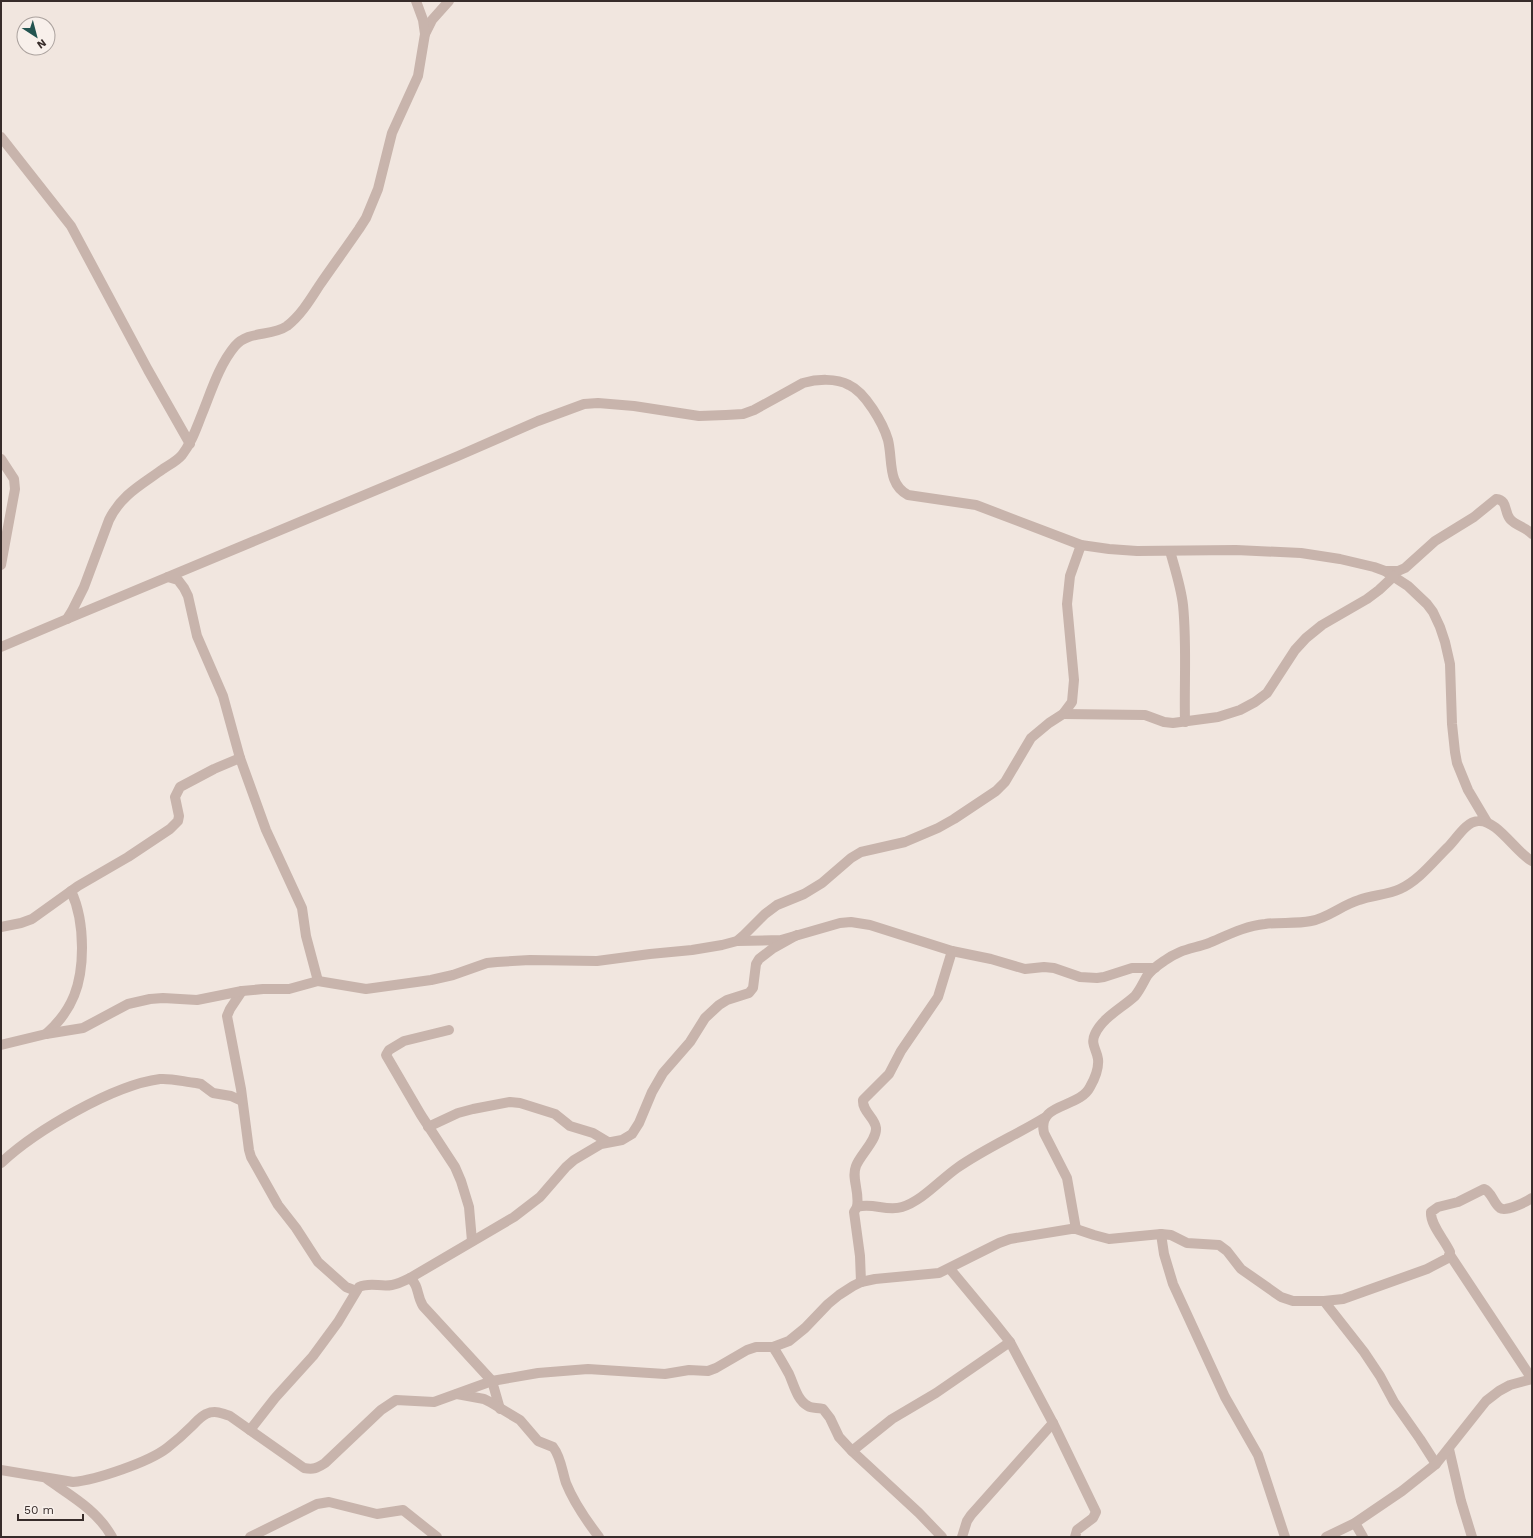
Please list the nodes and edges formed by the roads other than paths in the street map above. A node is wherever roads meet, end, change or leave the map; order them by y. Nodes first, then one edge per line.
1 (416, 1) edge
2 (448, 1) edge
3 (425, 34) junction
4 (1, 136) edge
5 (190, 444) junction
6 (1, 459) edge
7 (1532, 534) edge
8 (1081, 545) junction
9 (1170, 551) junction
10 (1, 565) edge
11 (1389, 573) junction
12 (168, 576) junction
13 (67, 619) junction
14 (1, 647) edge
15 (1063, 714) junction
16 (1185, 722) junction
17 (240, 758) junction
18 (1487, 822) junction
19 (1532, 861) edge
20 (71, 891) junction
21 (1, 927) edge
22 (797, 935) junction
23 (737, 941) junction
24 (952, 951) junction
25 (1155, 968) junction
26 (318, 981) junction
27 (242, 991) junction
28 (449, 1030) dead end
29 (46, 1034) junction
30 (1, 1045) edge
31 (242, 1101) junction
32 (1044, 1118) junction
33 (428, 1126) junction
34 (608, 1142) junction
35 (1, 1163) edge
36 (1532, 1198) edge
37 (857, 1206) junction
38 (1076, 1229) junction
39 (1161, 1234) junction
40 (472, 1241) junction
41 (1450, 1255) junction
42 (950, 1269) junction
43 (410, 1278) junction
44 (861, 1282) junction
45 (356, 1291) junction
46 (1324, 1301) junction
47 (1010, 1342) junction
48 (773, 1346) junction
49 (1532, 1379) edge
50 (492, 1381) junction
51 (456, 1393) junction
52 (500, 1409) junction
53 (1053, 1423) junction
54 (250, 1430) junction
55 (1449, 1449) junction
56 (852, 1451) junction
57 (1436, 1464) junction
58 (1, 1470) edge
59 (45, 1478) junction
60 (1355, 1523) junction
61 (112, 1537) edge
62 (250, 1537) edge
63 (437, 1537) edge
64 (599, 1537) edge
65 (942, 1537) edge
66 (962, 1537) edge
67 (1075, 1537) edge
68 (1285, 1537) edge
69 (1326, 1537) edge
70 (1363, 1537) edge
71 (1472, 1537) edge

1 - 3 street
2 - 3 street
3 - 5 street
4 - 5 street
5 - 13 street
6 - 10 street
7 - 11 street
8 - 9 street
8 - 12 street
8 - 15 street
9 - 11 street
9 - 16 street
11 - 16 street
11 - 18 street
12 - 13 street
12 - 17 street
13 - 14 street
15 - 16 street
15 - 23 street
17 - 20 street
17 - 26 street
18 - 19 street
18 - 25 street
20 - 21 street
20 - 29 street
22 - 23 street
22 - 24 street
22 - 34 street
23 - 26 street
24 - 25 street
24 - 37 street
25 - 32 street
26 - 27 street
27 - 29 street
27 - 31 street
28 - 33 street
29 - 30 street
31 - 35 street
31 - 45 street
32 - 37 street
32 - 38 street
33 - 34 street
33 - 40 street
34 - 40 street
36 - 41 street
37 - 44 street
38 - 39 street
38 - 42 street
39 - 46 street
39 - 68 street
40 - 43 street
41 - 46 street
41 - 49 street
42 - 44 street
42 - 47 street
43 - 45 street
43 - 50 street
44 - 48 street
45 - 54 street
46 - 57 street
47 - 53 street
47 - 56 street
48 - 50 street
48 - 56 street
49 - 55 street
50 - 51 street
50 - 52 street
51 - 52 street
51 - 54 street
52 - 64 street
53 - 66 street
53 - 67 street
54 - 59 street
55 - 57 street
55 - 71 street
56 - 65 street
57 - 60 street
58 - 59 street
59 - 61 street
60 - 69 street
60 - 70 street
62 - 63 street

